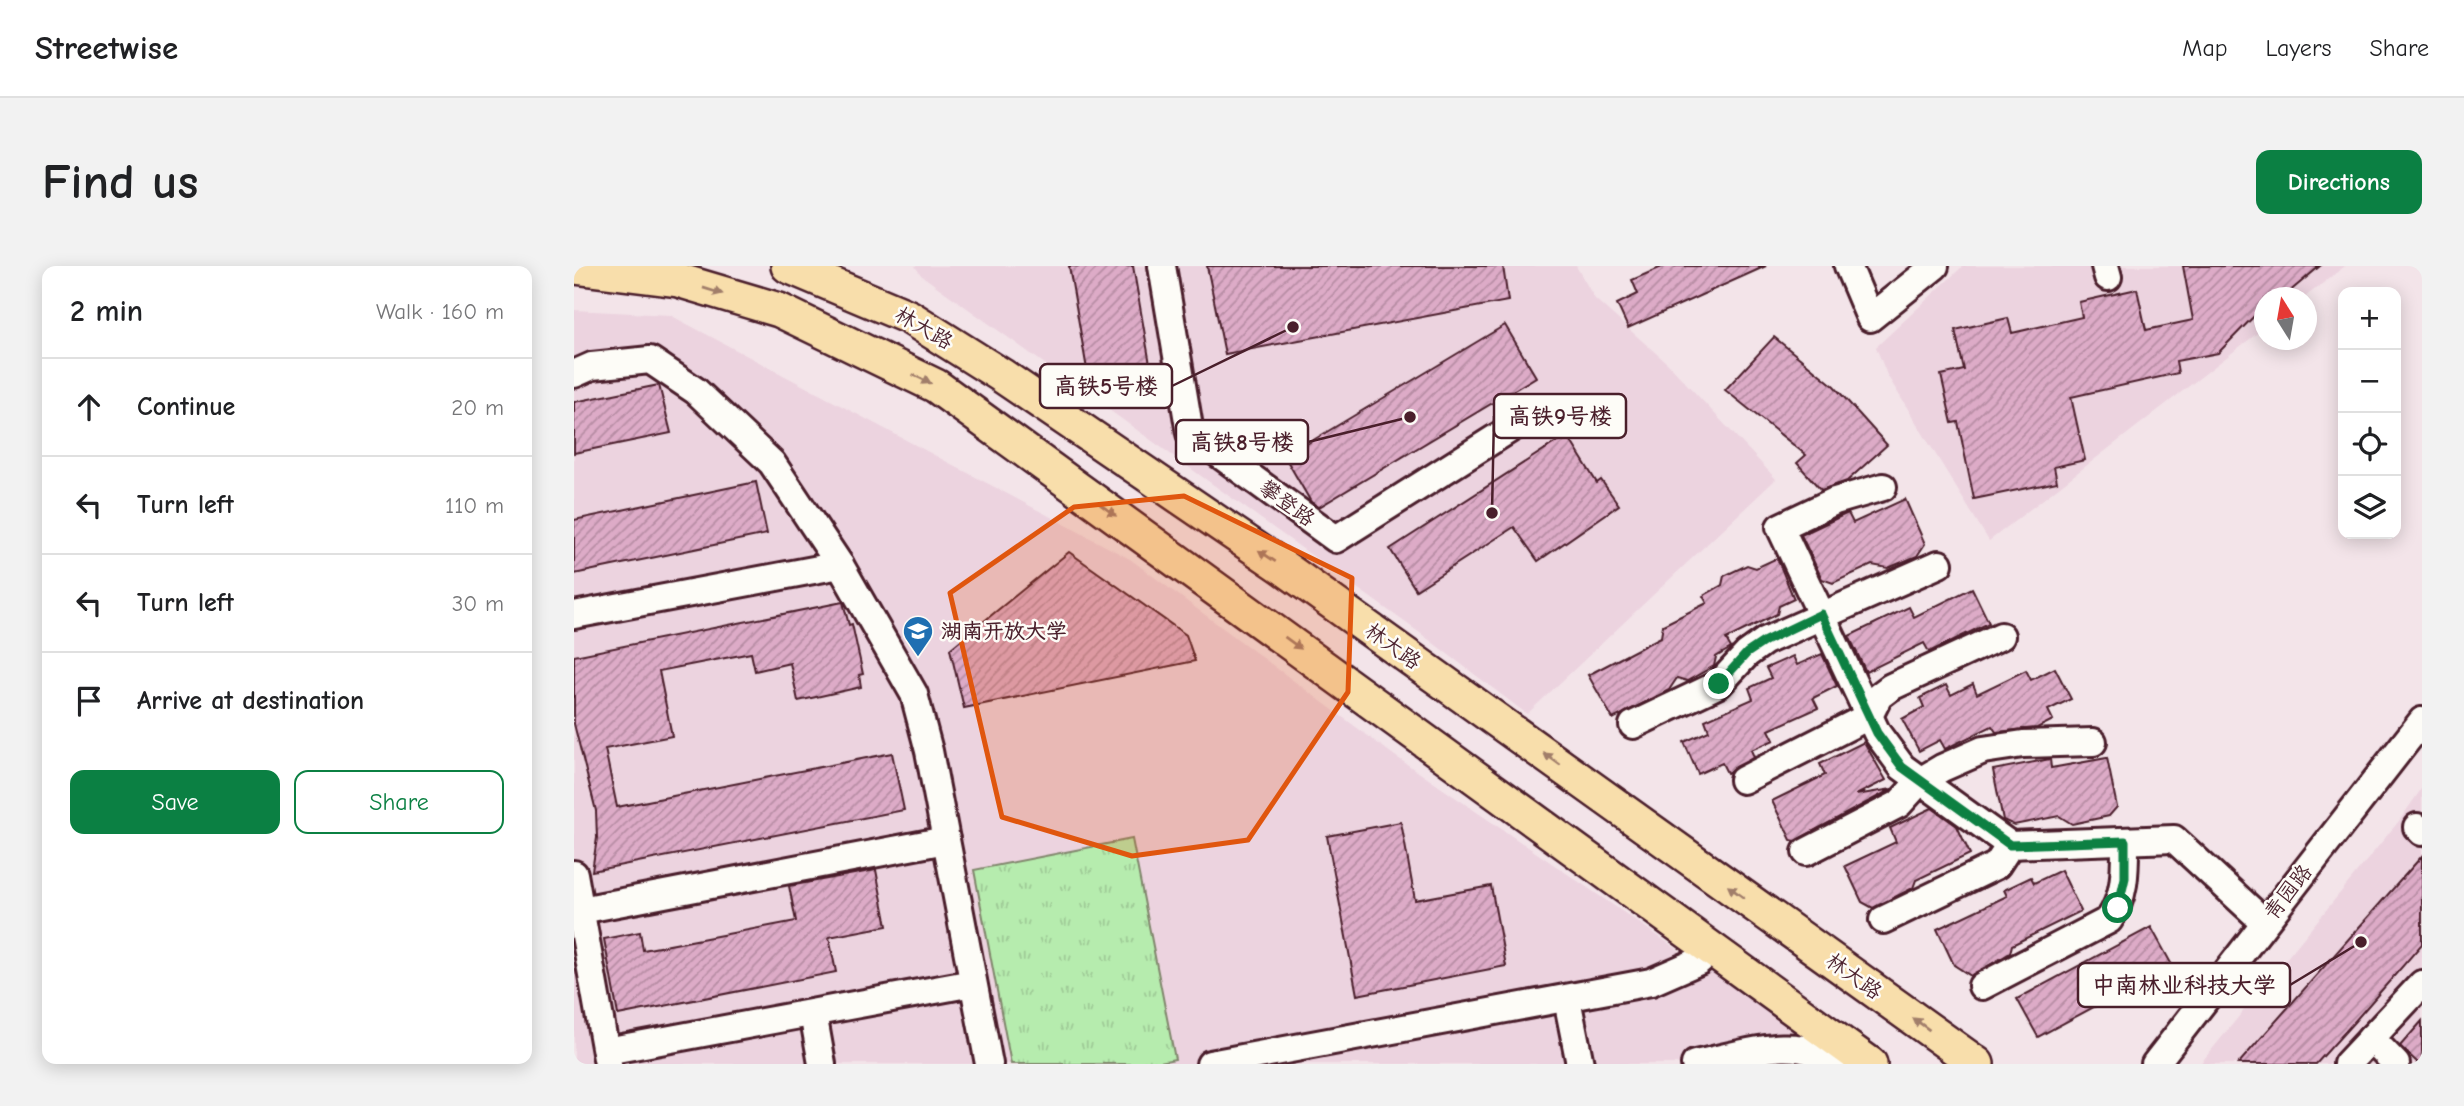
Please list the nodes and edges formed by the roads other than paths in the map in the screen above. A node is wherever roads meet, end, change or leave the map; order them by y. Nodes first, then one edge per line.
1 (788, 266) edge
2 (1162, 266) edge
3 (1848, 266) edge
4 (1935, 266) edge
5 (574, 267) edge
6 (574, 374) edge
7 (1529, 417) dead end
8 (1883, 487) dead end
9 (1939, 564) dead end
10 (840, 565) junction
11 (1821, 614) junction
12 (574, 615) edge
13 (2001, 636) dead end
14 (1869, 716) junction
15 (2422, 721) edge
16 (1633, 725) dead end
17 (2093, 742) dead end
18 (1743, 780) dead end
19 (1920, 781) junction
20 (946, 840) junction
21 (2125, 841) junction
22 (2010, 845) junction
23 (1806, 852) dead end
24 (574, 874) edge
25 (581, 910) junction
26 (1883, 920) dead end
27 (2264, 922) junction
28 (1713, 949) junction
29 (973, 982) junction
30 (2422, 984) edge
31 (1982, 986) dead end
32 (1567, 999) junction
33 (813, 1013) junction
34 (2371, 1038) junction
35 (607, 1058) edge
36 (1238, 1061) edge
37 (822, 1064) edge
38 (989, 1064) edge
39 (1210, 1064) edge
40 (1580, 1064) edge
41 (1695, 1064) edge
42 (1835, 1064) edge
43 (1870, 1064) edge
44 (1977, 1064) edge
45 (2155, 1064) edge
46 (2347, 1064) edge
47 (2396, 1064) edge

44 -> 1 main road, 林大路
2 - 7 street, 攀登路
3 - 4 street
5 -> 28 main road
6 - 10 street
8 - 11 street
9 - 11 street
10 - 12 street
10 - 20 street
11 - 14 street
11 - 16 street
13 - 14 street
14 - 18 street
14 - 19 street
15 - 27 street, 青园路
17 - 19 street
19 - 22 street
19 - 23 street
20 - 25 street
20 - 29 street
21 - 22 street
21 - 27 street
21 - 31 street
22 - 26 street
24 - 25 street
25 - 35 street
27 - 45 street, 青园路
28 - 32 street
28 - 43 main road
29 - 33 street
29 - 38 street
30 - 34 street
32 - 36 street
32 - 40 street
33 - 35 street
33 - 37 street
34 - 46 street
34 - 47 street
36 - 39 street
41 - 42 street

